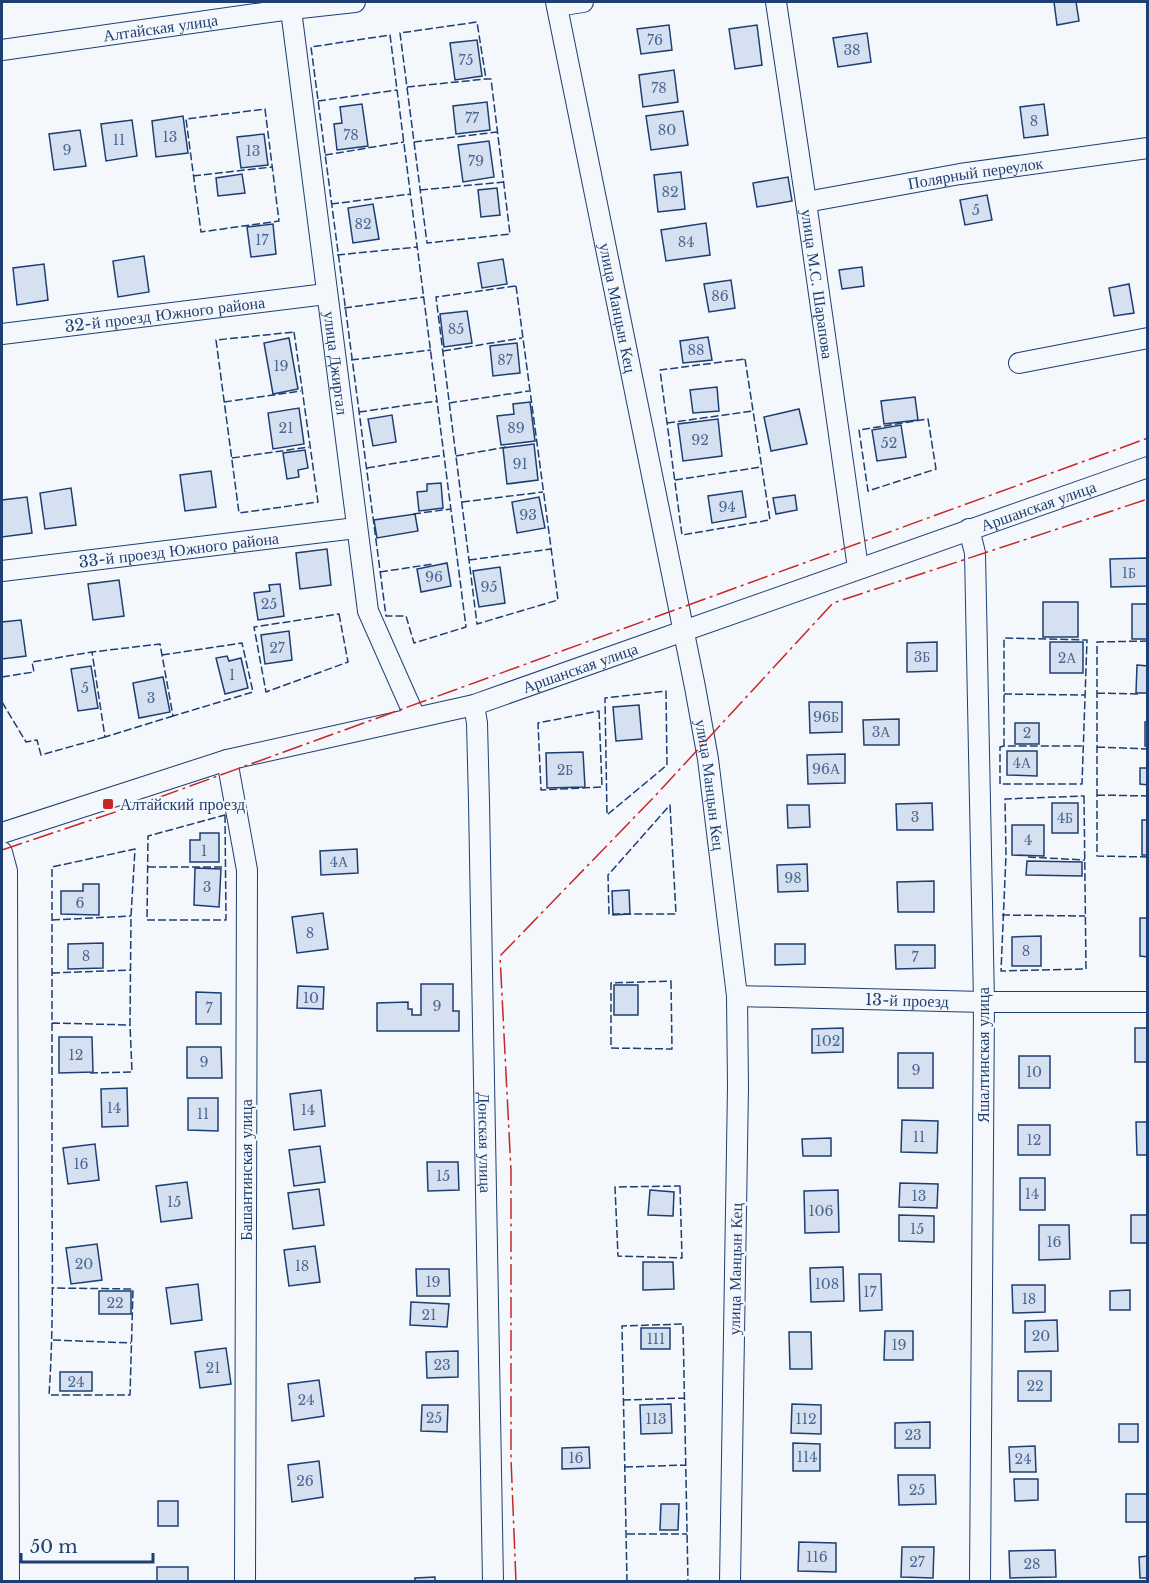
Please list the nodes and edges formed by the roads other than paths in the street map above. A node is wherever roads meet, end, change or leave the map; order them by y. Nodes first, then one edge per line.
1 (355, 2) edge
2 (584, 2) edge
3 (776, 2) edge
4 (557, 4) edge
5 (290, 5) edge
6 (2, 50) edge
7 (1148, 148) edge
8 (806, 202) junction
9 (326, 294) junction
10 (2, 334) edge
11 (1148, 338) edge
12 (1018, 363) dead end
13 (1148, 467) edge
14 (356, 528) junction
15 (969, 529) junction
16 (858, 568) junction
17 (2, 571) edge
18 (683, 632) junction
19 (474, 705) junction
20 (415, 717) junction
21 (227, 760) junction
22 (2, 833) edge
23 (2, 852) edge
24 (737, 996) junction
25 (984, 1002) junction
26 (1148, 1002) edge
27 (9, 1581) edge
28 (245, 1581) edge
29 (493, 1581) edge
30 (730, 1581) edge
31 (980, 1581) edge

1 - 5 street, Алтайская улица
2 - 4 street
3 - 8 street, улица М.С. Шарапова
4 - 18 street, улица Манцын Кец
5 - 6 street, Алтайская улица
5 - 9 street, улица Джиргал
7 - 8 street, Полярный переулок
8 - 16 street, улица М.С. Шарапова
9 - 10 street, 32-й проезд Южного района
9 - 14 street, улица Джиргал
11 - 12 street
13 - 15 street, Аршанская улица
14 - 17 street, 33-й проезд Южного района
14 - 20 street, улица Джиргал
15 - 16 street, Аршанская улица
15 - 25 street, Яшалтинская улица
16 - 18 street, Аршанская улица
18 - 19 street, Аршанская улица
18 - 24 street, улица Манцын Кец
19 - 20 street, Аршанская улица
19 - 29 street, Донская улица
20 - 21 street, Аршанская улица
21 - 22 street, Аршанская улица
21 - 28 street, Башантинская улица
23 - 27 street
24 - 25 street, 13-й проезд
24 - 30 street, улица Манцын Кец
25 - 26 street, 13-й проезд
25 - 31 street, Яшалтинская улица

